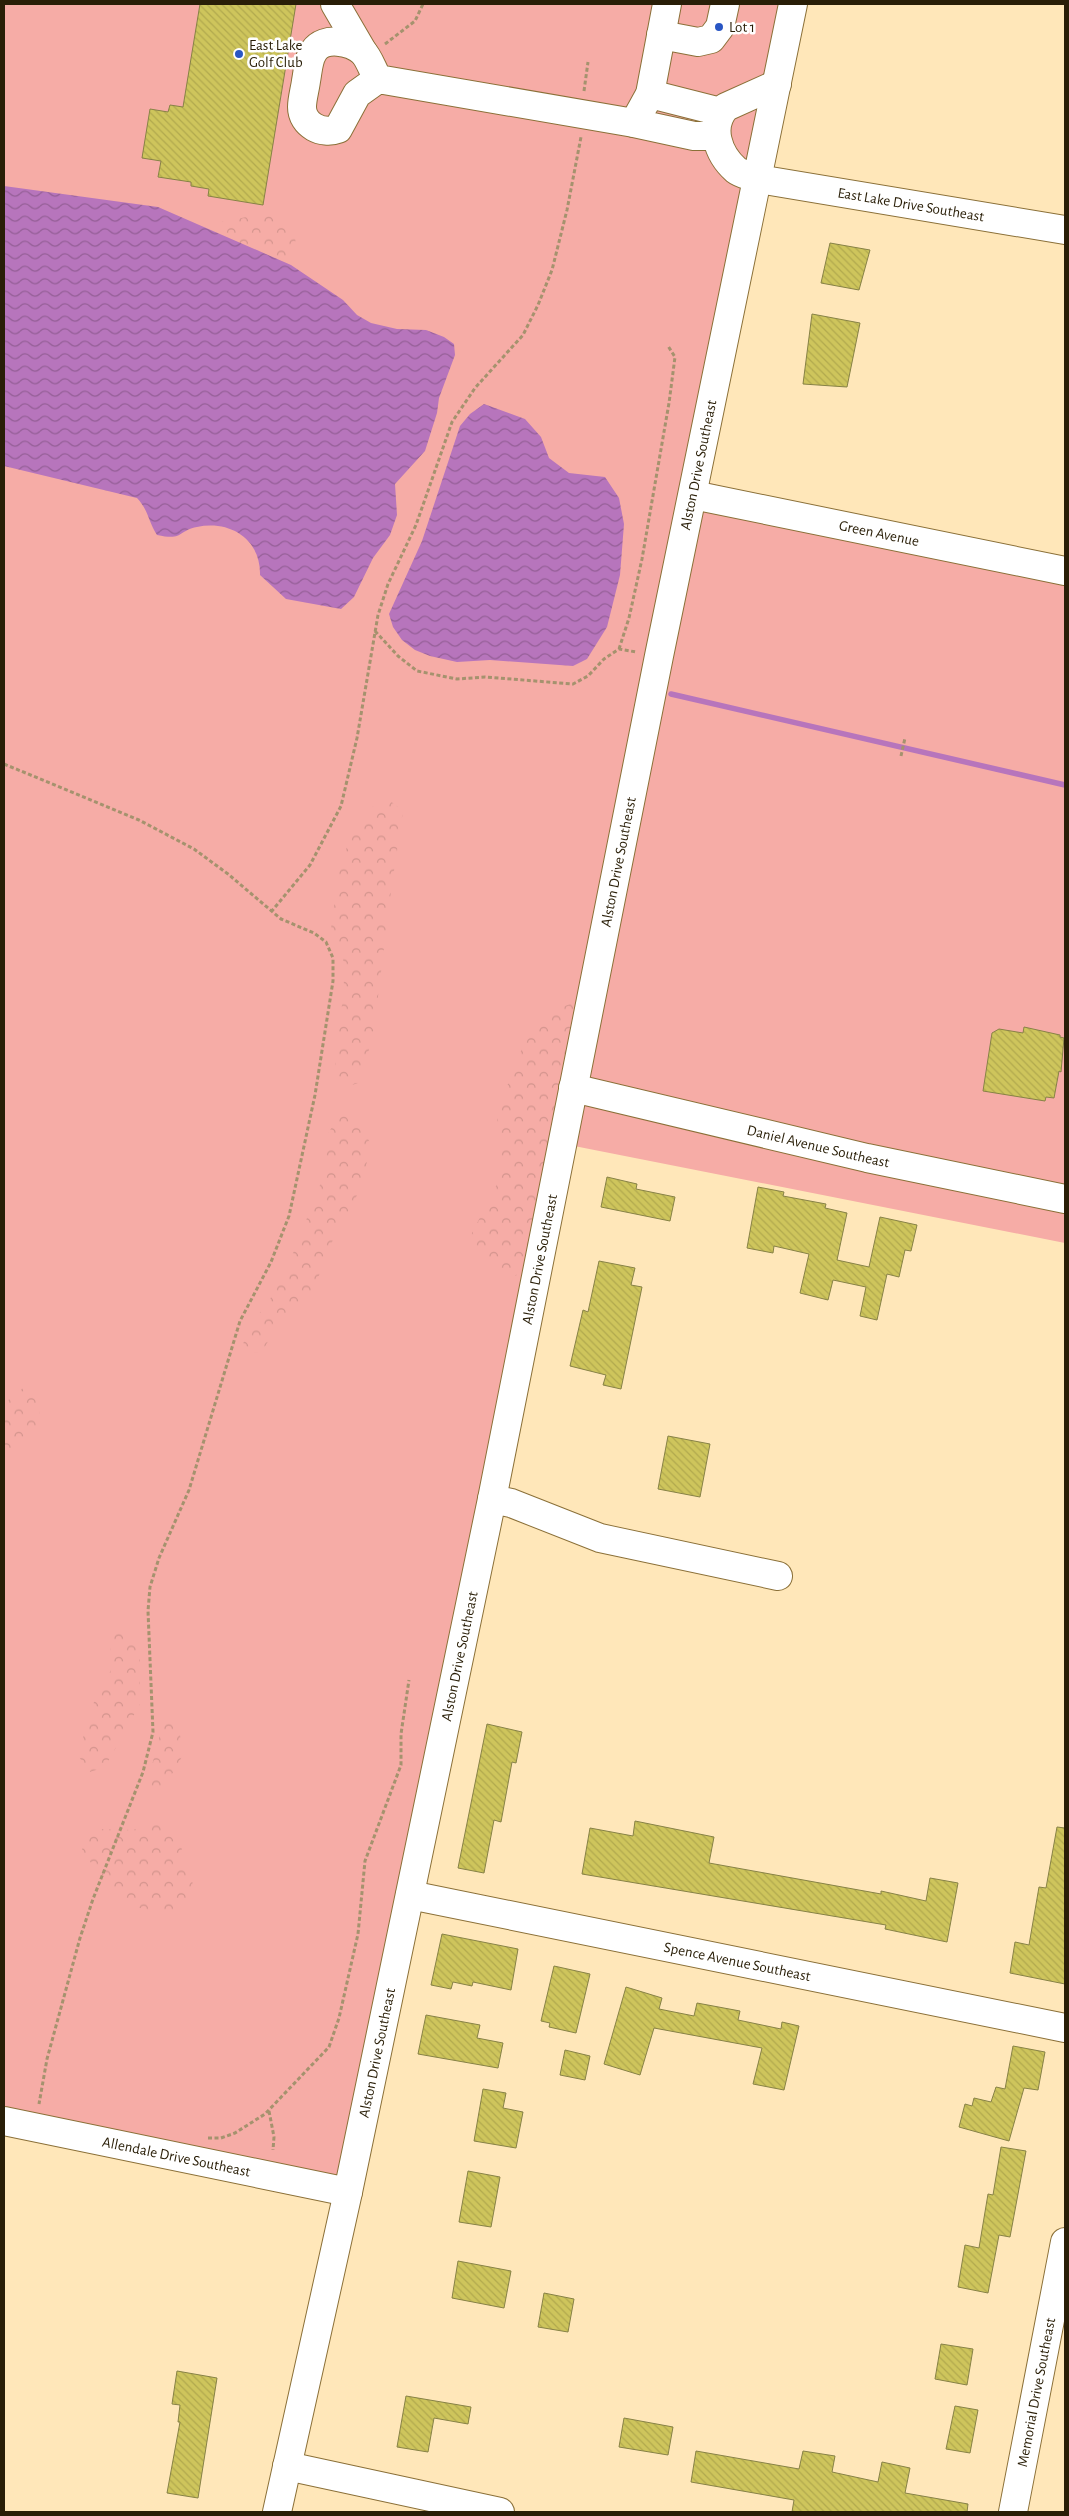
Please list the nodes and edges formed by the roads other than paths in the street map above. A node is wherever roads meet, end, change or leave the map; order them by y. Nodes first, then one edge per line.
1 (335, 4) edge
2 (667, 4) edge
3 (725, 4) edge
4 (793, 4) edge
5 (661, 35) junction
6 (777, 84) junction
7 (650, 94) junction
8 (634, 123) junction
9 (718, 124) junction
10 (758, 179) junction
11 (1065, 230) edge
12 (693, 495) junction
13 (1065, 571) edge
14 (573, 1088) junction
15 (1065, 1199) edge
16 (492, 1498) junction
17 (778, 1576) dead end
18 (410, 1895) junction
19 (1065, 2028) edge
20 (4, 2121) edge
21 (348, 2192) junction
22 (1065, 2242) edge
23 (287, 2466) junction
24 (277, 2512) edge
25 (500, 2512) edge
26 (1013, 2512) edge

1 - 8 street
2 - 5 street
3 - 5 street
4 - 6 street, Alston Drive Southeast
5 - 7 street
6 - 9 street
6 - 10 street, Alston Drive Southeast
7 - 8 street
7 - 9 street
8 - 9 street
9 - 10 street, East Lake Drive Southeast
10 - 11 street, East Lake Drive Southeast
10 - 12 street, Alston Drive Southeast
12 - 13 street, Green Avenue
12 - 14 street, Alston Drive Southeast
14 - 15 street, Daniel Avenue Southeast
14 - 16 street, Alston Drive Southeast
16 - 17 street
16 - 18 street, Alston Drive Southeast
18 - 19 street, Spence Avenue Southeast
18 - 21 street, Alston Drive Southeast
20 - 21 street, Allendale Drive Southeast
21 - 23 street, Alston Drive Southeast
22 - 26 street, Memorial Drive Southeast
23 - 24 street, Alston Drive Southeast
23 - 25 street

